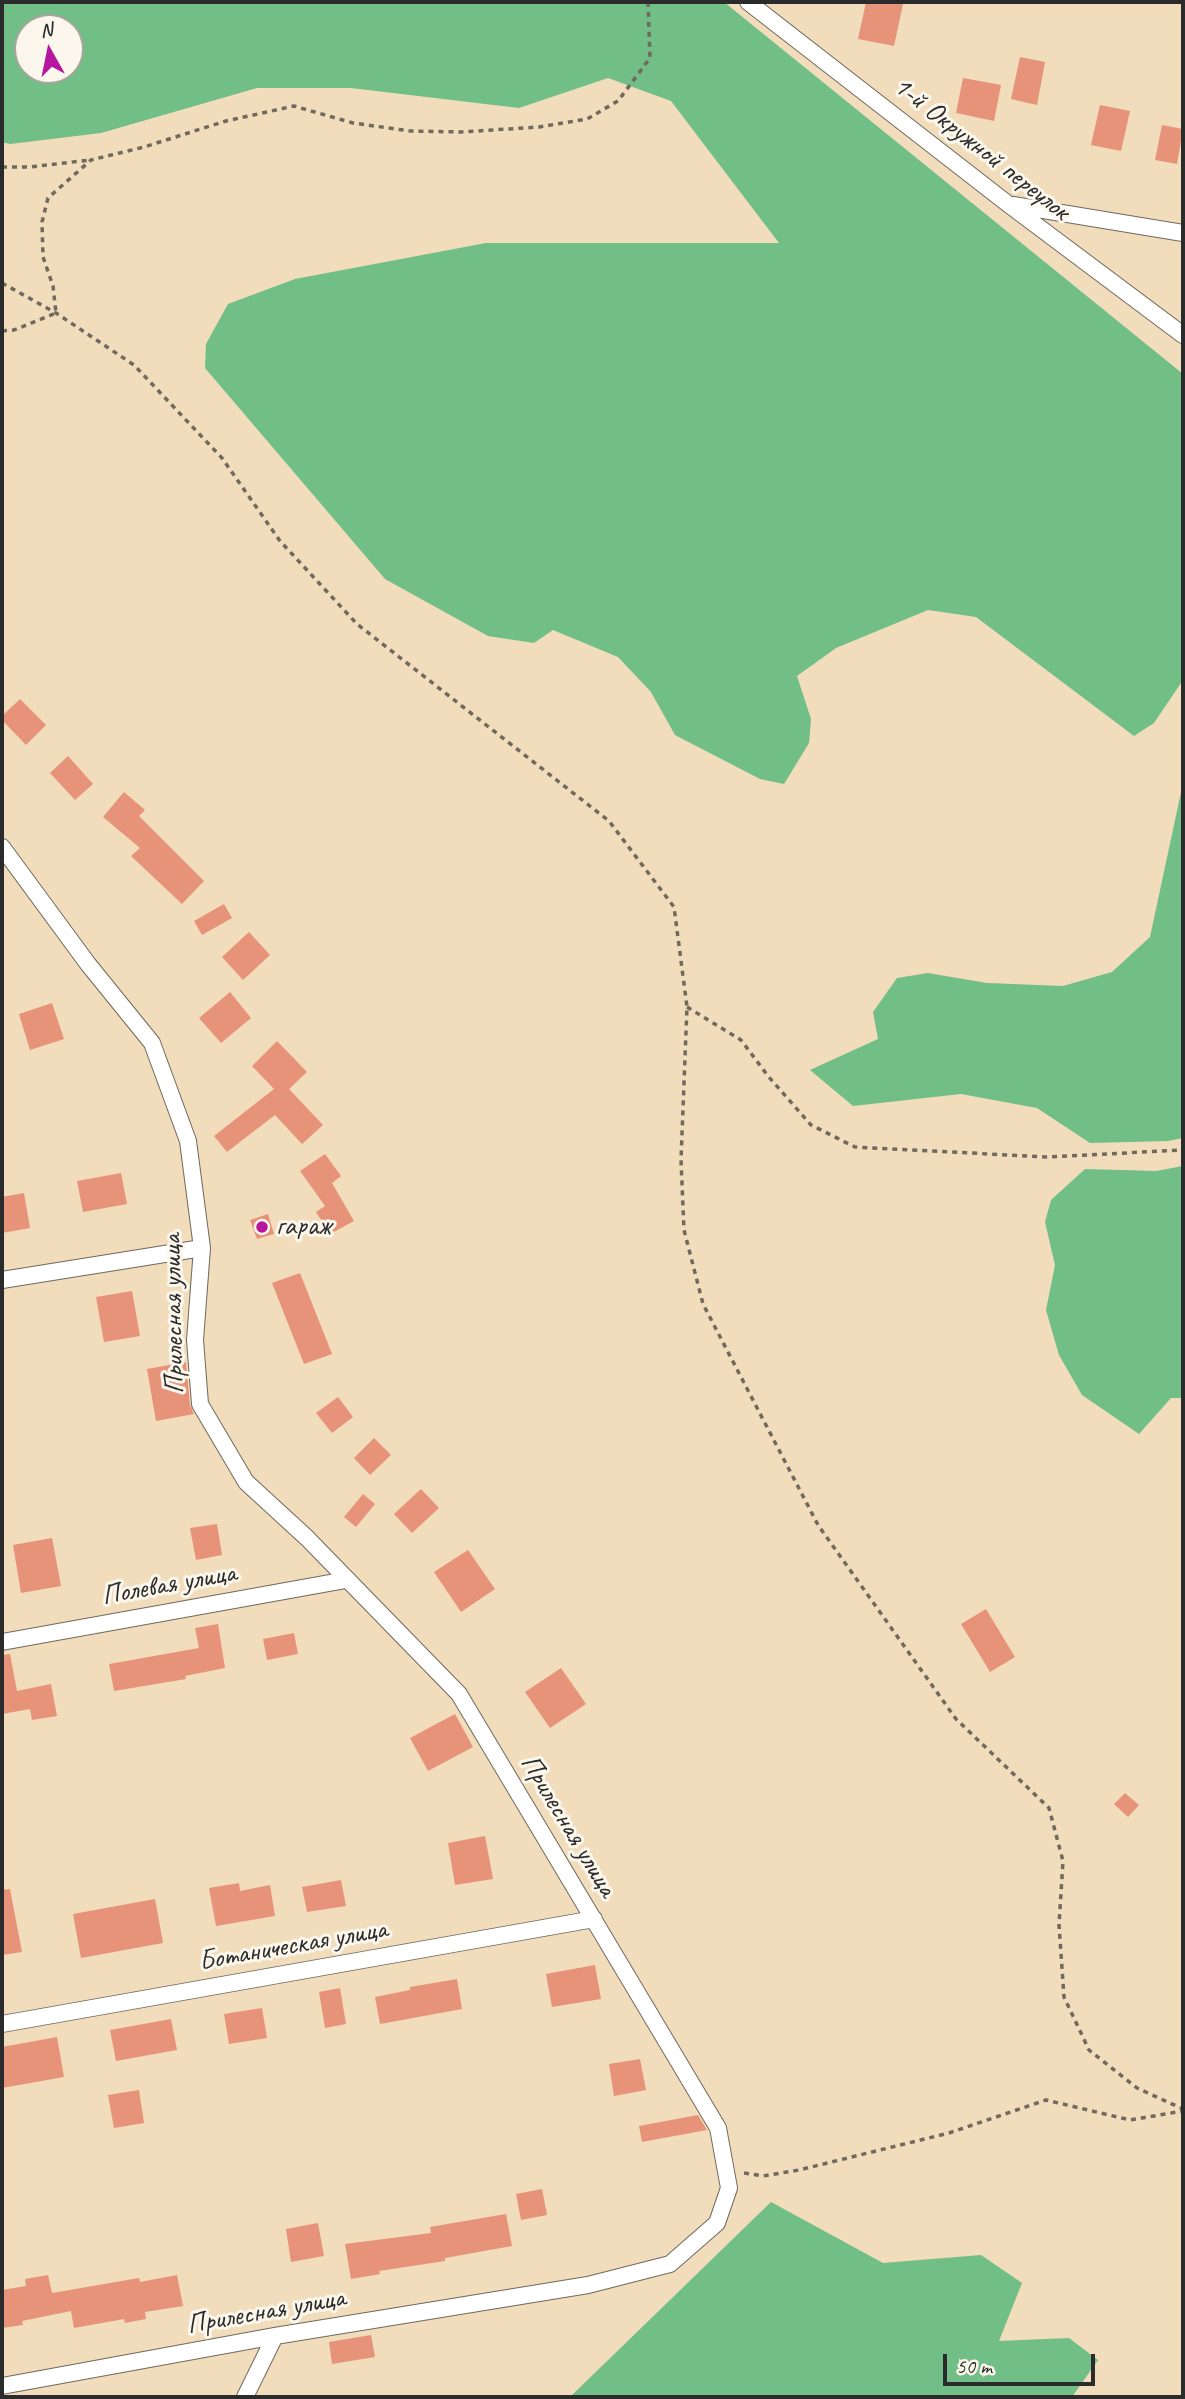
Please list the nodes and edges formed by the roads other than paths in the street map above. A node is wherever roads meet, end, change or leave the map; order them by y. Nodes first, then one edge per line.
1 (748, 2) edge
2 (1008, 204) junction
3 (1183, 233) edge
4 (1183, 335) edge
5 (2, 847) edge
6 (202, 1248) junction
7 (2, 1280) edge
8 (346, 1580) junction
9 (2, 1642) edge
10 (594, 1919) junction
11 (2, 2024) edge
12 (275, 2336) junction
13 (2, 2386) edge
14 (245, 2397) edge

1 - 2 street, 1-й Окружной переулок
2 - 3 street
2 - 4 street, 1-й Окружной переулок
5 - 6 street, Прилесная улица
6 - 7 street
6 - 8 street, Прилесная улица
8 - 9 street, Полевая улица
8 - 10 street, Прилесная улица
10 - 11 street, Ботаническая улица
10 - 12 street, Прилесная улица
12 - 13 street, Прилесная улица
12 - 14 street

